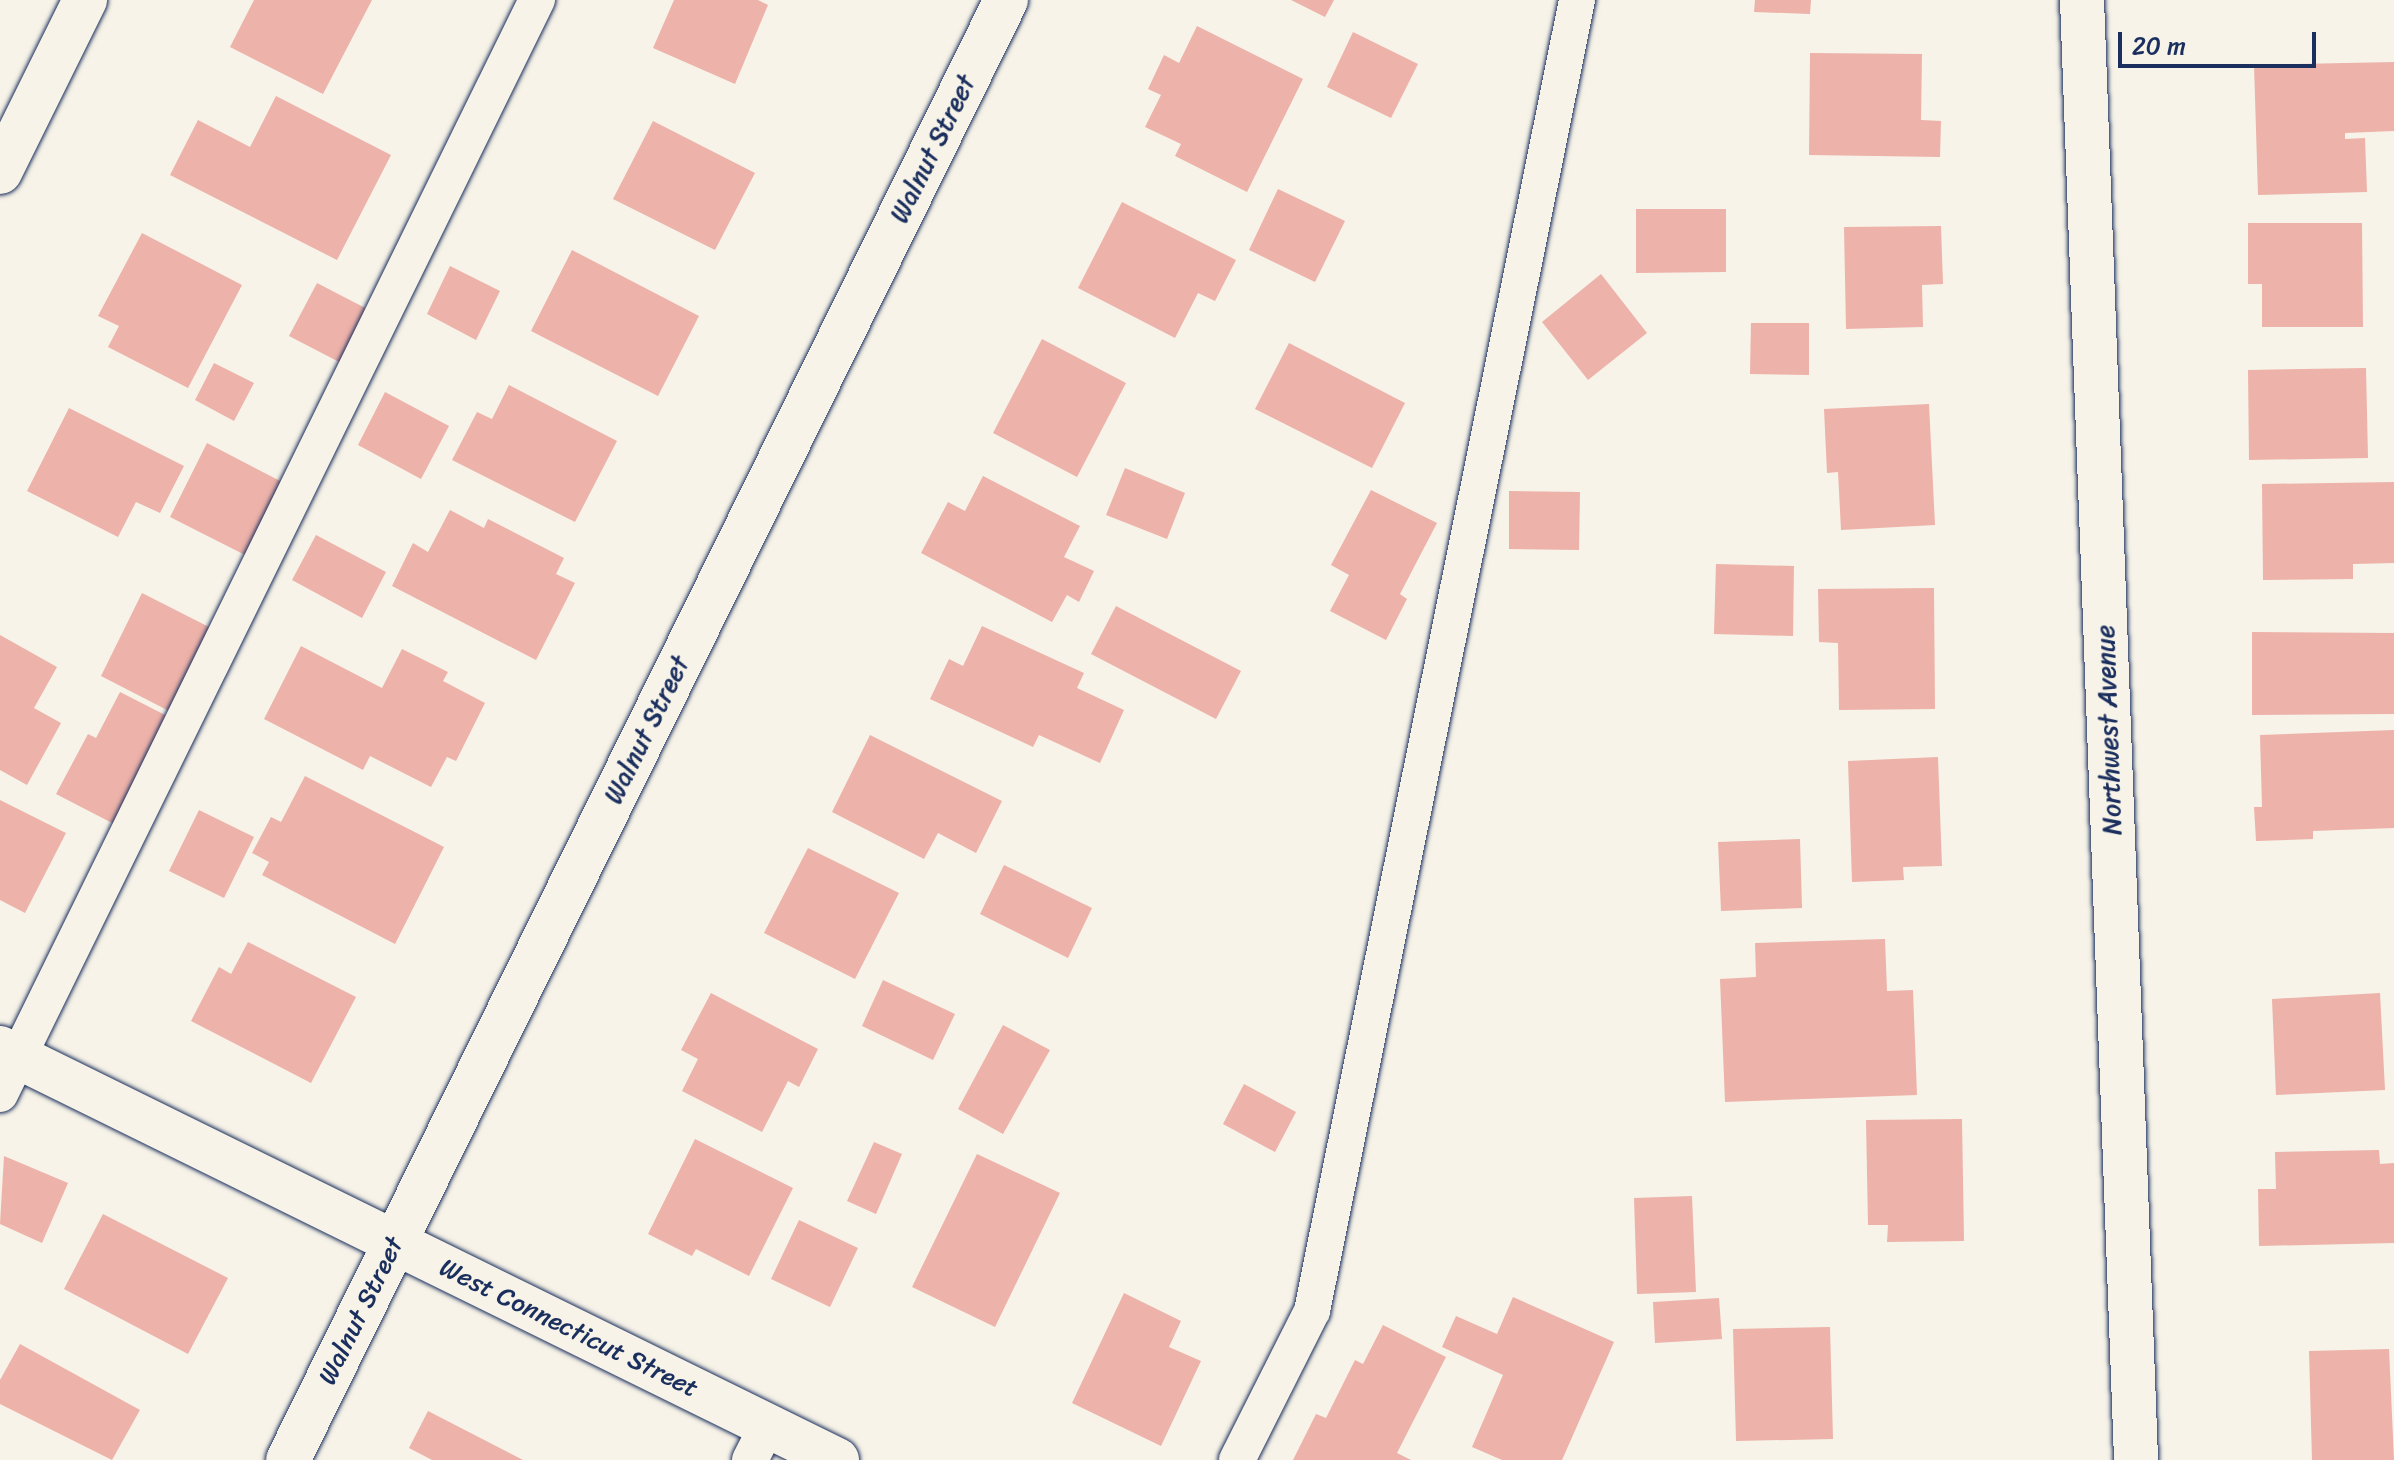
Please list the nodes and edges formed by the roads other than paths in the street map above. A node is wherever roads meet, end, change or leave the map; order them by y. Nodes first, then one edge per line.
1 (85, 0) edge
2 (537, 0) edge
3 (1006, 0) edge
4 (1577, 0) edge
5 (2082, 0) edge
6 (0, 172) edge
7 (6, 1066) edge
8 (394, 1243) junction
9 (758, 1443) edge
10 (288, 1460) edge
11 (837, 1460) edge
12 (1237, 1460) edge
13 (2136, 1460) edge

1 - 6 street
2 - 7 lane
3 - 8 street, Walnut Street
4 - 12 lane
5 - 13 street, Northwest Avenue
7 - 8 street, West Connecticut Street
8 - 9 street, West Connecticut Street
8 - 10 street, Walnut Street
9 - 11 street, West Connecticut Street

